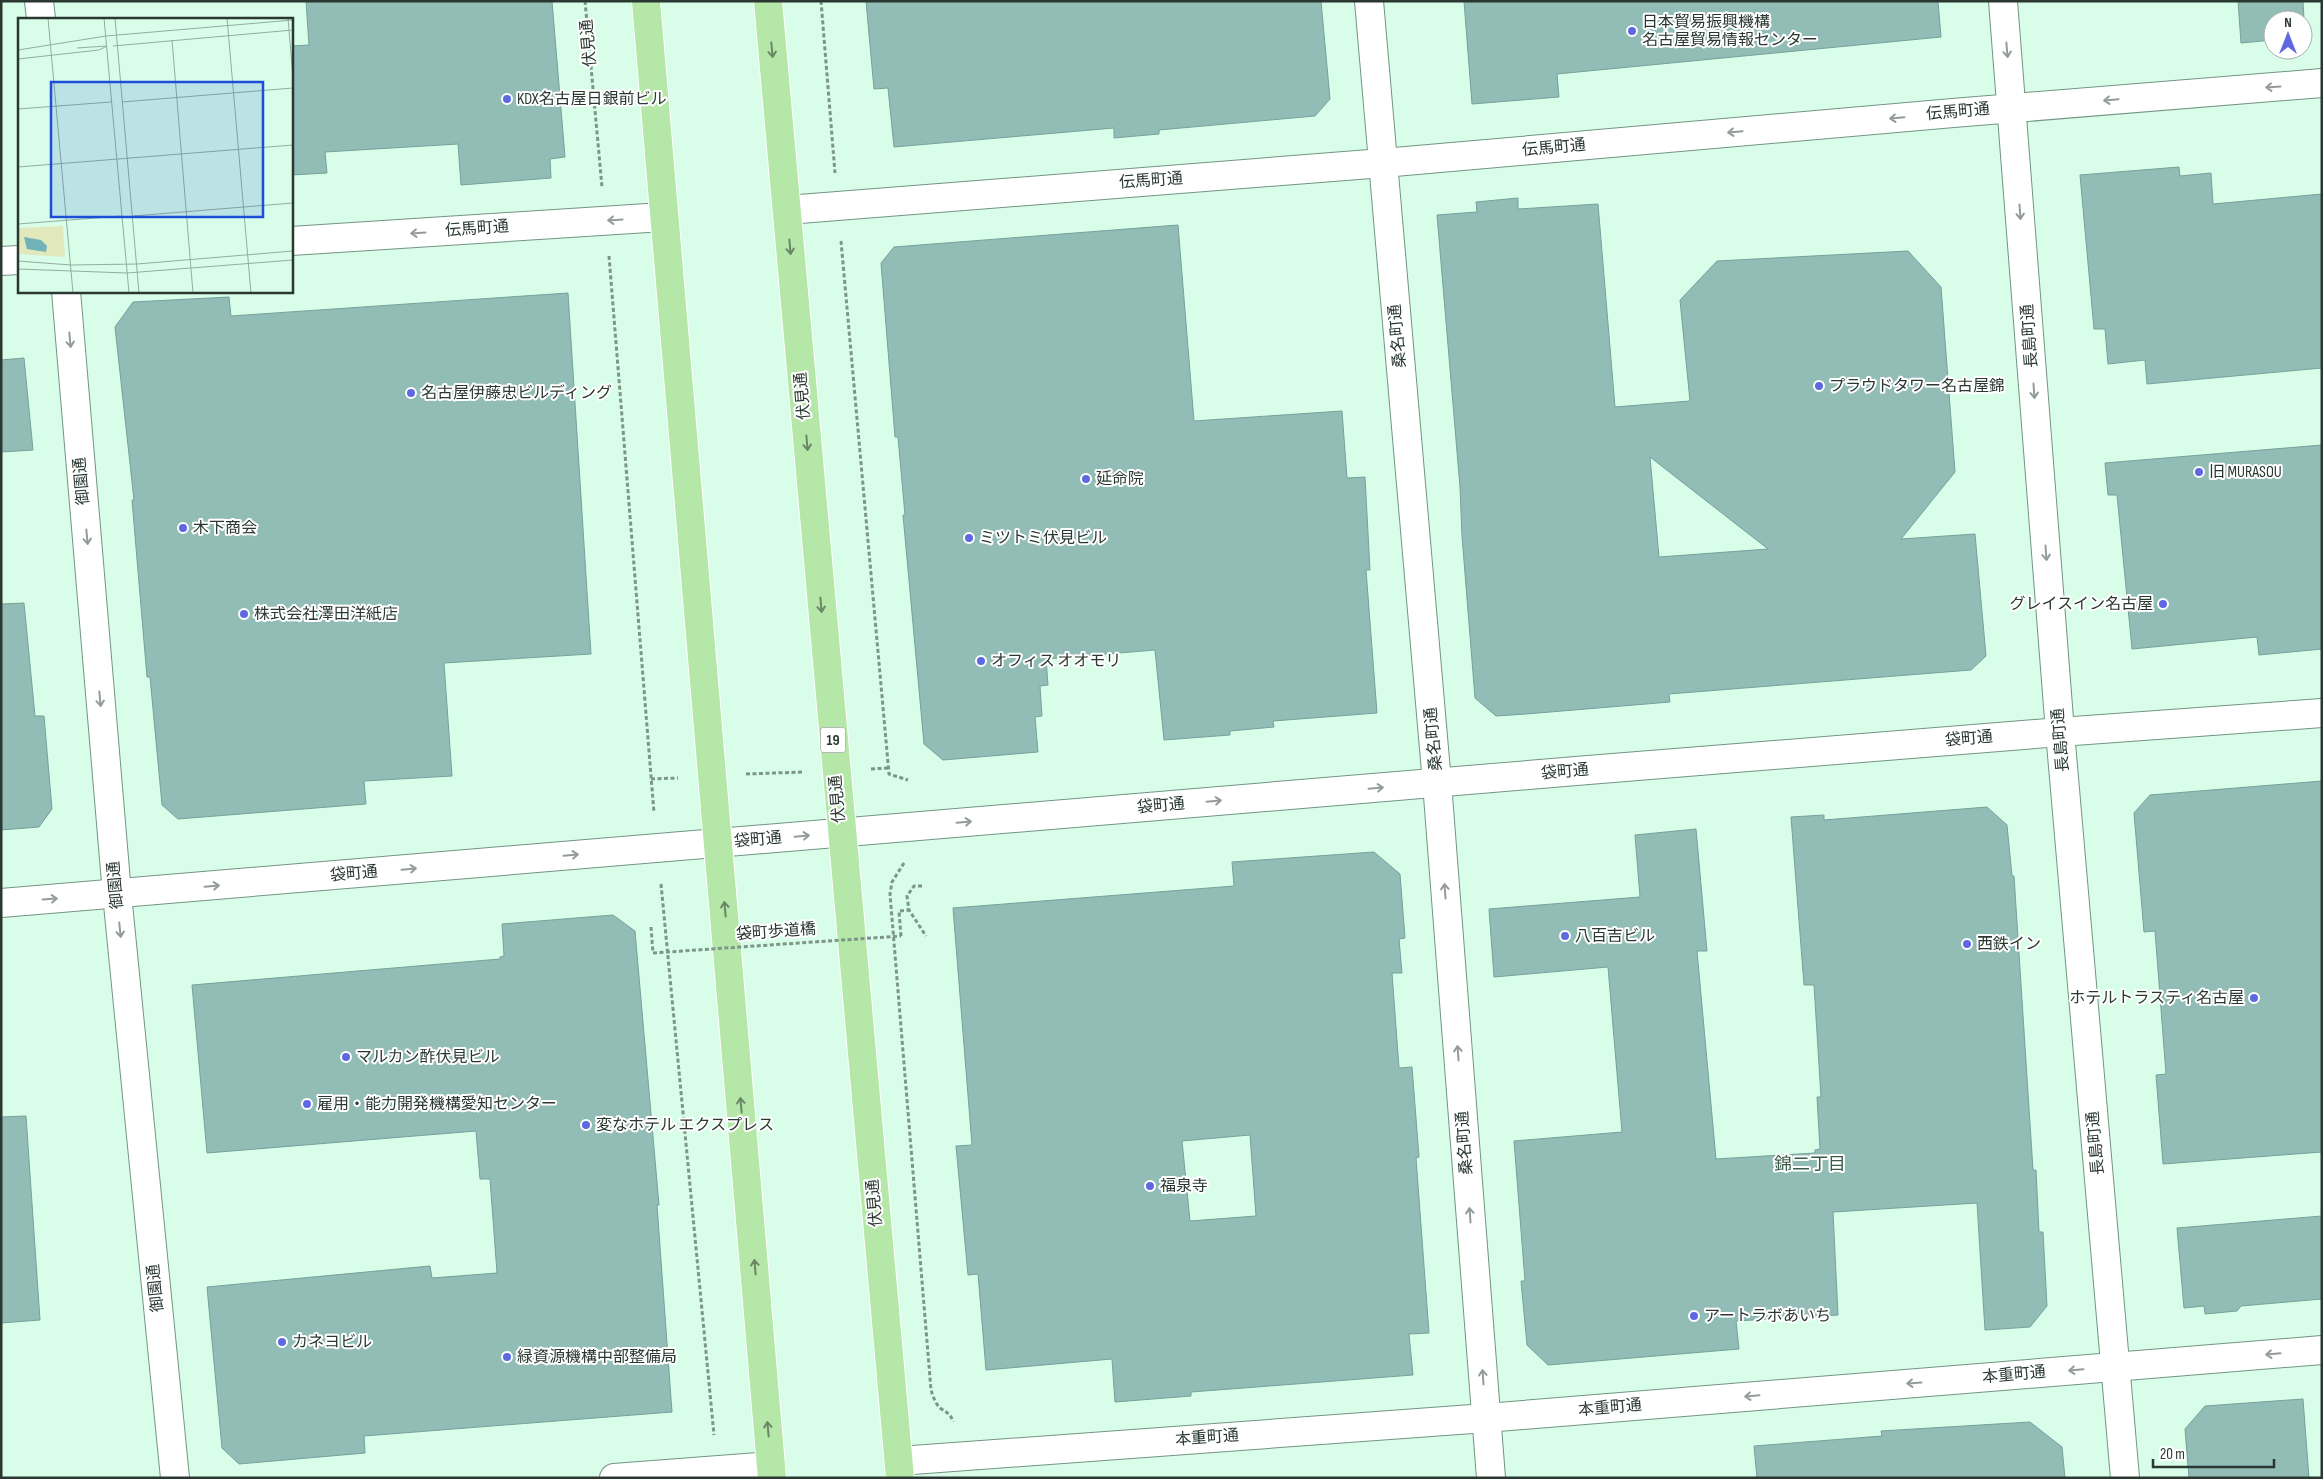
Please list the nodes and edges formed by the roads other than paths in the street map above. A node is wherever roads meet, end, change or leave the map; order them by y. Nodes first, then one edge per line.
1 (39, 1) edge
2 (646, 1) edge
3 (768, 1) edge
4 (1369, 1) edge
5 (2003, 1) edge
6 (40, 18) edge
7 (2322, 84) edge
8 (2012, 108) junction
9 (1383, 163) junction
10 (787, 210) junction
11 (664, 217) junction
12 (292, 241) edge
13 (18, 260) edge
14 (1, 261) edge
15 (66, 292) edge
16 (2322, 713) edge
17 (2060, 732) junction
18 (1437, 783) junction
19 (841, 833) junction
20 (719, 843) junction
21 (117, 894) junction
22 (1, 902) edge
23 (2322, 1350) edge
24 (2116, 1367) junction
25 (1486, 1418) junction
26 (900, 1469) edge
27 (772, 1472) edge
28 (175, 1478) edge
29 (614, 1478) edge
30 (1491, 1478) edge
31 (2125, 1478) edge

1 - 6 street
2 - 11 highway
3 -> 10 highway, 伏見通 / 19
4 - 9 street, 桑名町通
5 -> 8 street, 長島町通
7 -> 8 street, 伝馬町通
8 -> 9 street, 伝馬町通
8 -> 17 street, 長島町通
9 - 10 street, 伝馬町通
9 - 18 street, 桑名町通
10 -> 19 highway, 伏見通 / 19
11 -> 12 street, 伝馬町通
11 - 20 highway
13 - 14 street
15 -> 21 street, 御園通
16 - 17 street, 袋町通
17 - 18 street, 袋町通
17 - 24 street, 長島町通
19 -> 18 street, 袋町通
25 -> 18 street, 桑名町通
20 -> 19 street, 袋町通
19 - 26 highway, 伏見通 / 19
21 -> 20 street, 袋町通
27 -> 20 highway
22 -> 21 street, 袋町通
21 -> 28 street, 御園通
23 -> 24 street, 本重町通
24 -> 25 street, 本重町通
24 - 31 street, 長島町通
25 - 26 street, 本重町通
25 - 30 street, 桑名町通
27 - 29 street

